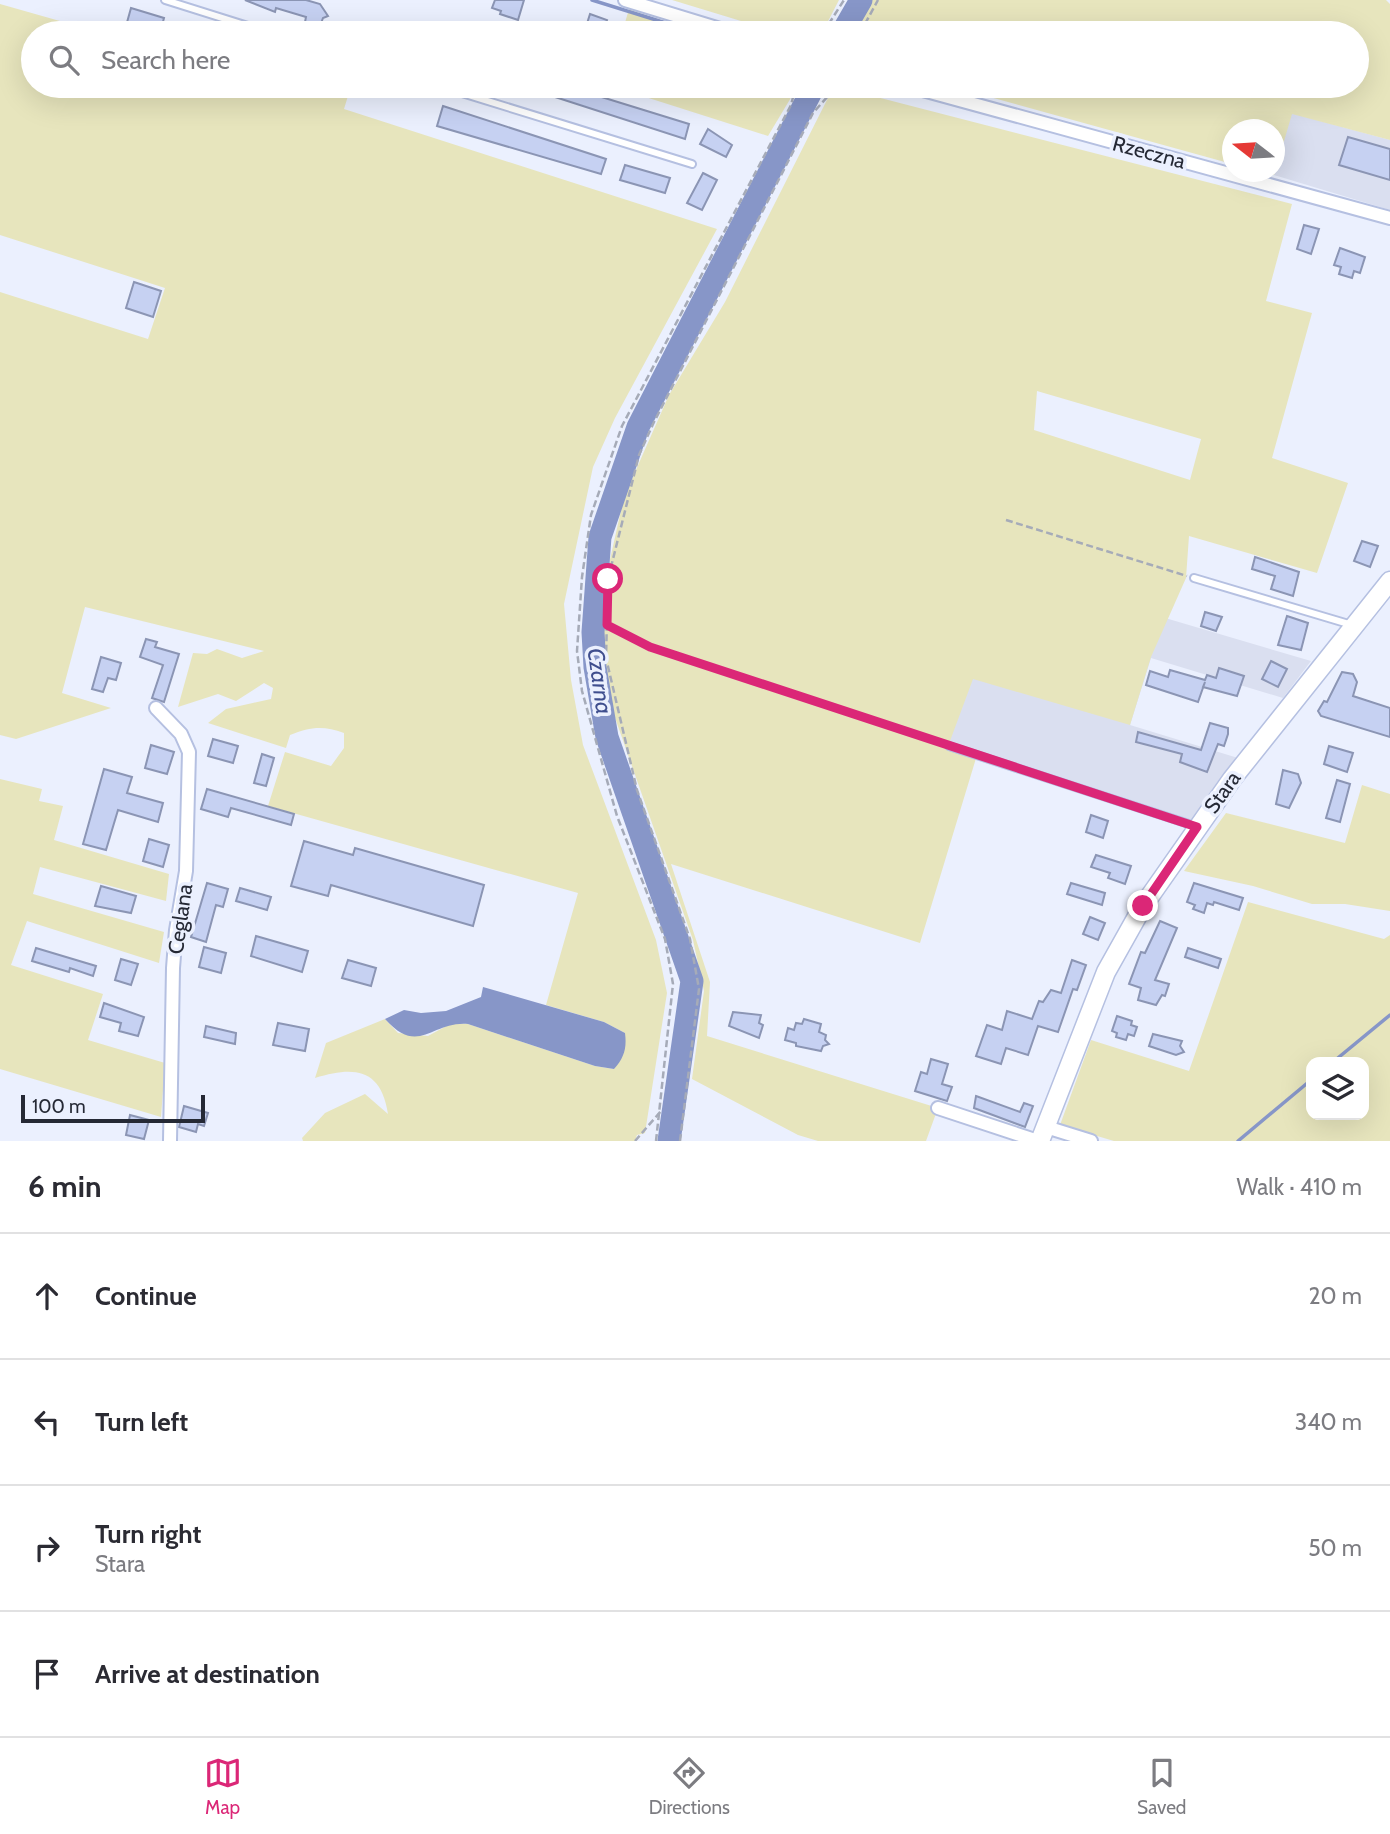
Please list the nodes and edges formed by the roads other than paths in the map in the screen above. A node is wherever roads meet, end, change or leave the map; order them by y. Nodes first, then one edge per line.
1 (165, 0) edge
2 (625, 0) edge
3 (232, 21) edge
4 (694, 21) edge
5 (478, 98) edge
6 (952, 98) edge
7 (692, 164) dead end
8 (1390, 218) edge
9 (1194, 578) road end
10 (1390, 581) edge
11 (1354, 626) junction
12 (156, 708) dead end
13 (949, 746) road end
14 (1197, 827) junction
15 (937, 1108) dead end
16 (1041, 1136) edge
17 (170, 1141) edge
18 (1091, 1141) edge

1 - 3 lane
2 - 4 street
5 - 7 lane
6 - 8 street, Rzeczna
9 - 11 lane
10 - 11 street, Stara
11 - 14 street, Stara
12 - 17 street, Ceglana
13 - 14 lane
14 - 16 street, Stara
15 - 16 street
16 - 18 street

